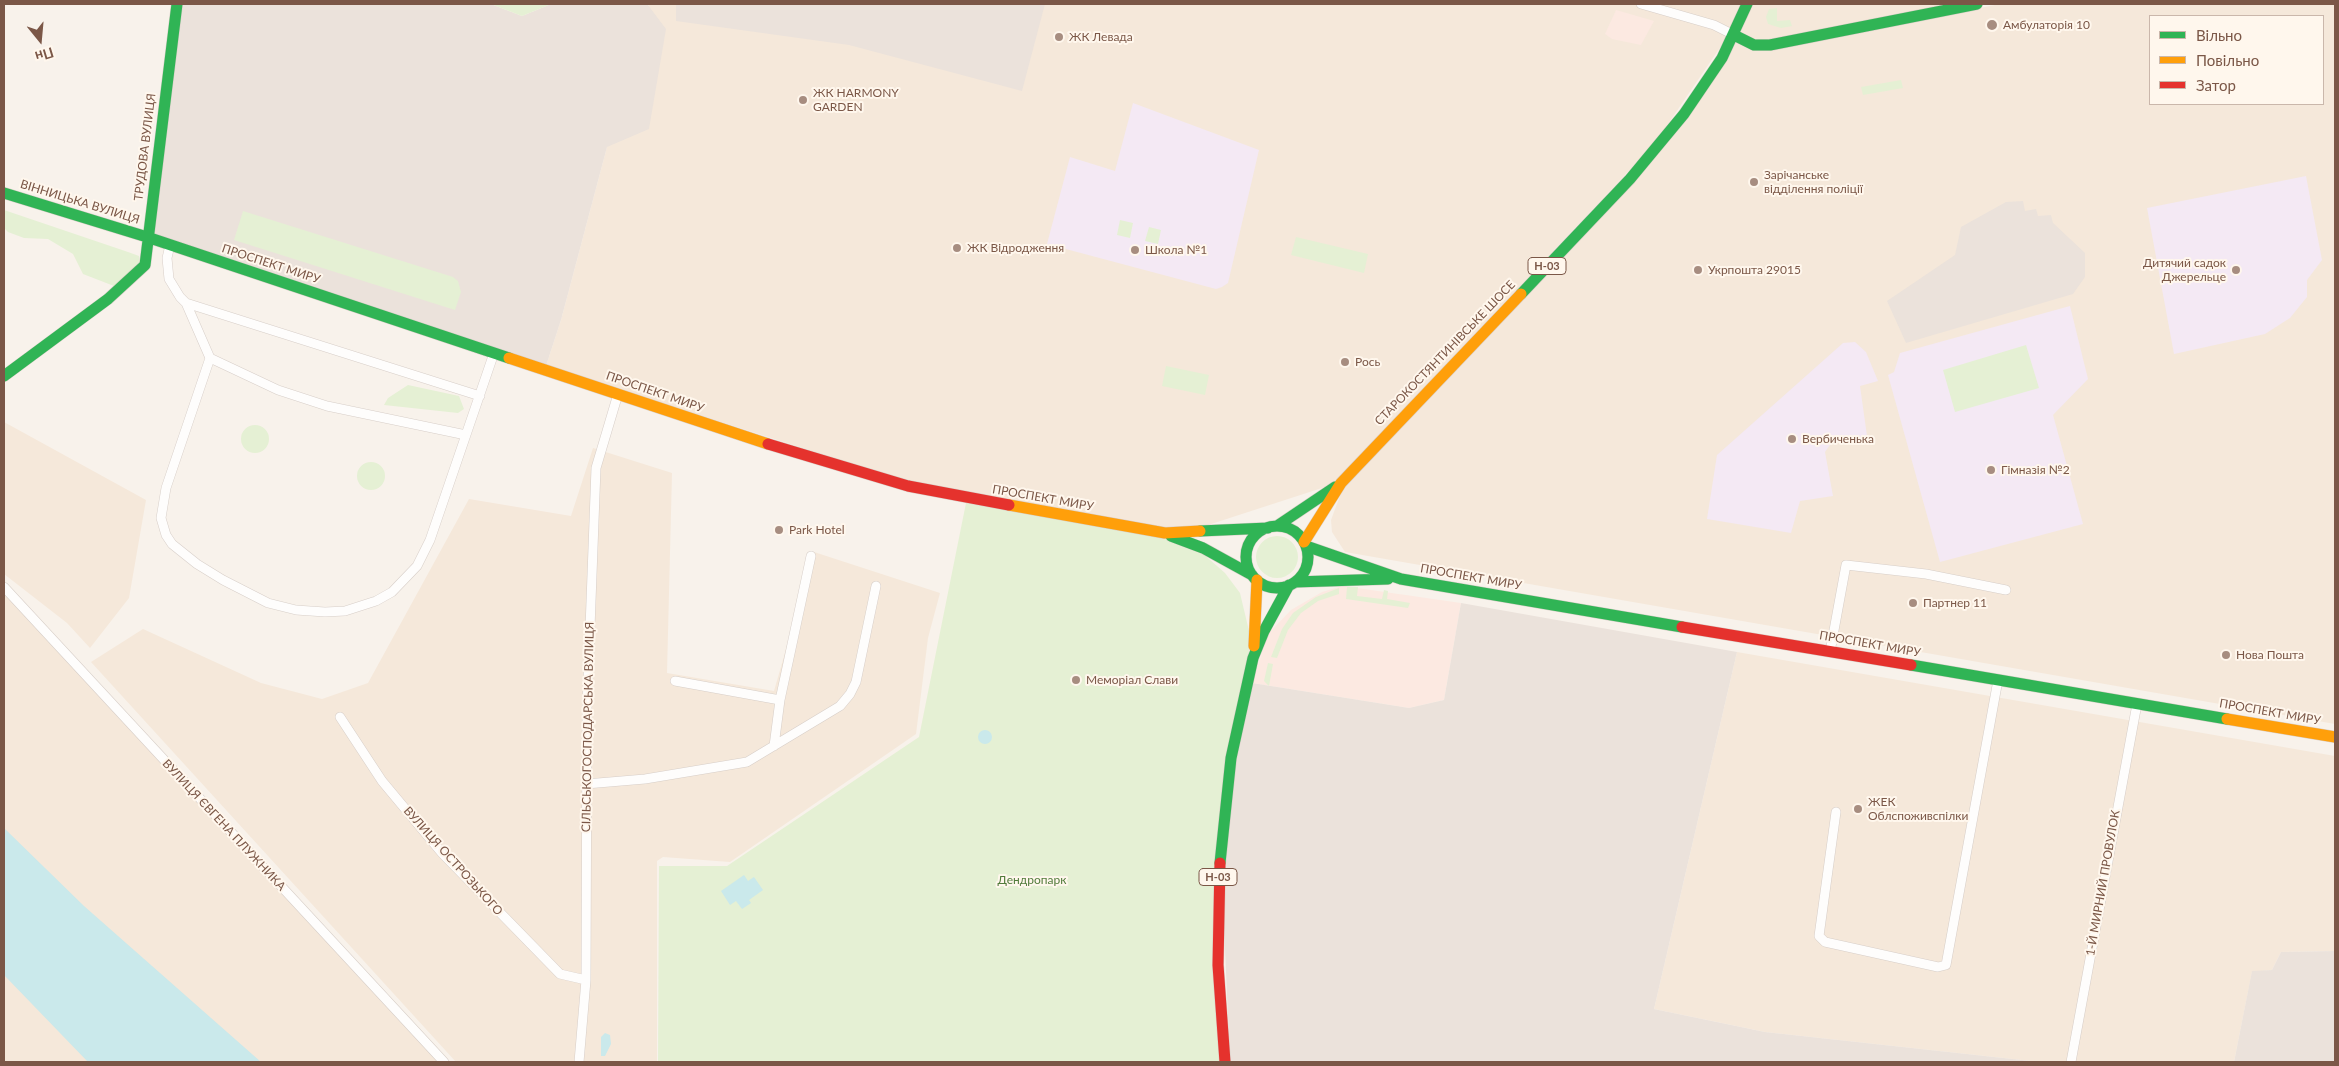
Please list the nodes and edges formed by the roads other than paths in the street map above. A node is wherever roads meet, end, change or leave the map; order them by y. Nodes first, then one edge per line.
1 (177, 4) edge
2 (1641, 4) edge
3 (1748, 4) edge
4 (1977, 4) edge
5 (1734, 35) junction
6 (4, 193) edge
7 (147, 237) junction
8 (170, 245) junction
9 (183, 300) junction
10 (494, 353) junction
11 (210, 358) junction
12 (4, 376) edge
13 (618, 394) junction
14 (480, 396) junction
15 (466, 435) junction
16 (1341, 483) junction
17 (1272, 527) junction
18 (1165, 533) junction
19 (1305, 544) junction
20 (811, 556) dead end
21 (1254, 577) junction
22 (1401, 579) junction
23 (1292, 584) junction
24 (876, 586) dead end
25 (4, 587) edge
26 (2006, 590) dead end
27 (1830, 652) junction
28 (1253, 658) junction
29 (1998, 680) junction
30 (675, 681) dead end
31 (780, 700) junction
32 (2137, 704) junction
33 (340, 717) dead end
34 (2335, 737) edge
35 (774, 746) junction
36 (586, 784) junction
37 (1836, 812) dead end
38 (586, 980) junction
39 (444, 1062) edge
40 (579, 1062) edge
41 (1225, 1062) edge
42 (2071, 1062) edge

1 - 7 main road, ТРУДОВА ВУЛИЦЯ
2 - 5 street
3 - 5 main road, СТАРОКОСТЯНТИНІВСЬКЕ ШОСЕ / Н-03
4 - 5 main road
5 - 16 main road, СТАРОКОСТЯНТИНІВСЬКЕ ШОСЕ / Н-03
6 - 7 main road, ВІННИЦЬКА ВУЛИЦЯ
7 - 8 main road, ПРОСПЕКТ МИРУ
7 - 12 main road, ТРУДОВА ВУЛИЦЯ
8 - 9 street
8 - 10 main road, ПРОСПЕКТ МИРУ
9 - 11 street
9 - 14 street
10 - 13 main road, ПРОСПЕКТ МИРУ
10 - 14 street
11 - 15 street
11 - 15 street
13 - 18 main road, ПРОСПЕКТ МИРУ
13 - 36 street, СІЛЬСЬКОГОСПОДАРСЬКА ВУЛИЦЯ
14 - 15 street
16 - 17 main road, Н-03
16 - 19 main road, Н-03
17 - 18 main road, ПРОСПЕКТ МИРУ
17 - 19 main road
17 - 21 main road, Н-03
18 - 21 main road, ПРОСПЕКТ МИРУ
19 - 22 main road, ПРОСПЕКТ МИРУ
19 - 23 main road, Н-03
20 - 31 street
21 - 23 main road
21 - 28 main road, Н-03
22 - 23 main road, ПРОСПЕКТ МИРУ
22 - 27 main road, ПРОСПЕКТ МИРУ
23 - 28 main road, Н-03
24 - 35 street
25 - 39 street, ВУЛИЦЯ ЄВГЕНА ПЛУЖНИКА
26 - 27 street
27 - 29 main road, ПРОСПЕКТ МИРУ
28 - 41 main road, Н-03
29 - 32 main road, ПРОСПЕКТ МИРУ
29 - 37 street
30 - 31 street
31 - 35 street
32 - 34 main road, ПРОСПЕКТ МИРУ
32 - 42 street, 1-Й МИРНИЙ ПРОВУЛОК
33 - 38 street, ВУЛИЦЯ ОСТРОЗЬКОГО
35 - 36 street
36 - 38 street, СІЛЬСЬКОГОСПОДАРСЬКА ВУЛИЦЯ
38 - 40 street, СІЛЬСЬКОГОСПОДАРСЬКА ВУЛИЦЯ

